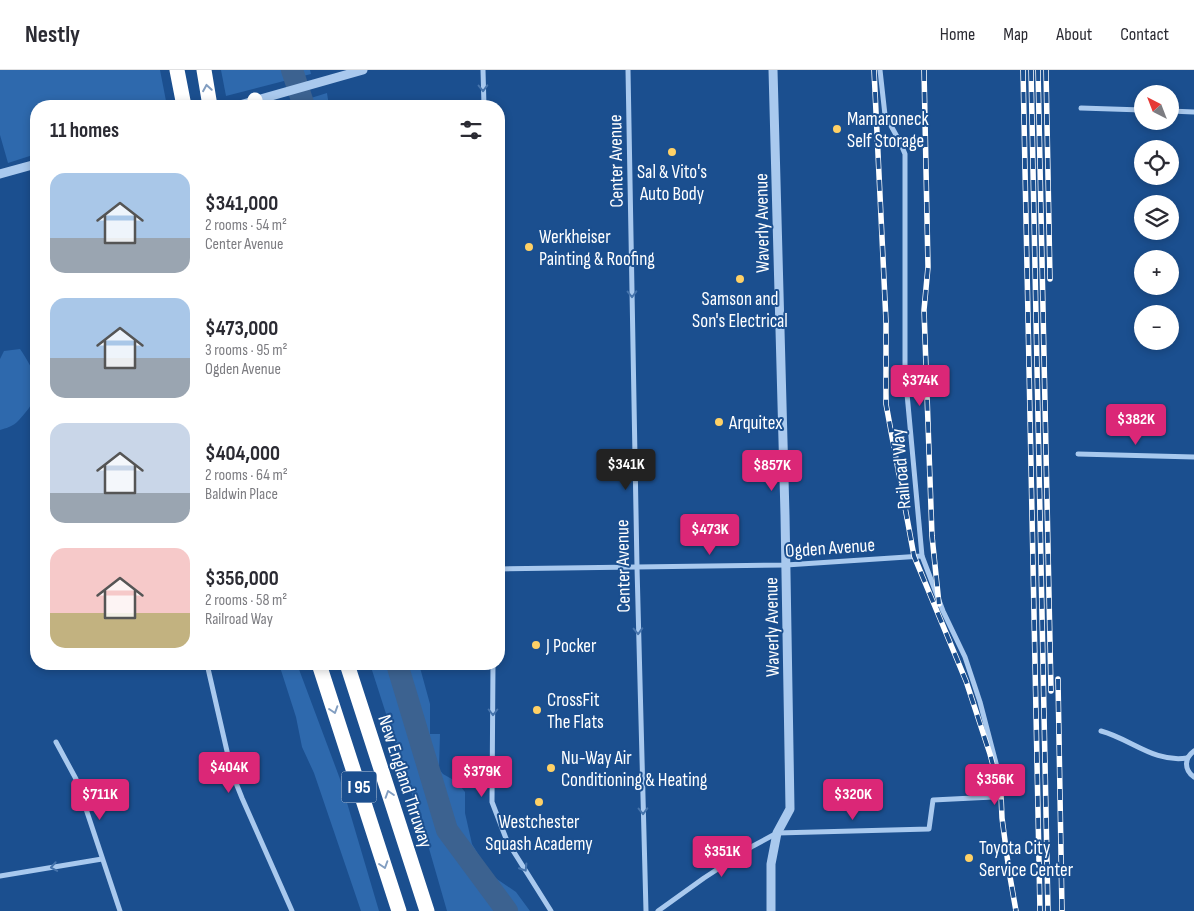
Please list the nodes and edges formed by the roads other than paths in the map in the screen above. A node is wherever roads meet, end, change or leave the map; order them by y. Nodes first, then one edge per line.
1 (204, 70) edge
2 (363, 70) edge
3 (483, 70) edge
4 (628, 70) edge
5 (773, 70) edge
6 (880, 70) edge
7 (178, 73) edge
8 (343, 73) edge
9 (183, 100) edge
10 (209, 100) edge
11 (264, 100) edge
12 (484, 100) edge
13 (1081, 108) dead end
14 (1134, 110) edge
15 (1179, 111) edge
16 (1194, 112) edge
17 (30, 166) edge
18 (0, 174) edge
19 (1078, 454) dead end
20 (1194, 457) edge
21 (922, 556) junction
22 (786, 565) junction
23 (636, 567) junction
24 (505, 569) edge
25 (208, 670) edge
26 (321, 670) edge
27 (349, 670) edge
28 (357, 670) edge
29 (493, 670) edge
30 (369, 731) junction
31 (1101, 731) dead end
32 (56, 742) dead end
33 (1194, 751) edge
34 (1187, 758) junction
35 (1194, 777) edge
36 (777, 833) junction
37 (102, 859) junction
38 (0, 876) edge
39 (120, 911) edge
40 (292, 911) edge
41 (399, 911) edge
42 (427, 911) edge
43 (551, 911) edge
44 (646, 911) edge
45 (658, 911) edge
46 (771, 911) edge

10 -> 1 highway
2 - 8 street
3 -> 12 street
4 -> 23 street, Center Avenue
5 - 22 street, Waverly Avenue
6 - 21 street, Railroad Way
7 - 9 highway
8 - 11 street
13 - 14 street
15 - 16 street
17 - 18 street
19 - 20 street
21 - 22 street, Ogden Avenue
21 - 36 street, Railroad Way
22 - 23 street, Ogden Avenue
22 - 36 street, Waverly Avenue
23 - 24 street, Ogden Avenue
23 -> 44 street, Center Avenue
25 - 40 street
26 -> 41 highway, I 95
27 - 30 highway, New England Thruway / I 95
28 - 30 highway
29 -> 43 street
42 -> 30 highway, New England Thruway / I 95
31 - 34 street
32 - 37 street
33 - 34 street
34 - 35 street
36 - 45 street
36 - 46 street, Waverly Avenue
37 -> 38 street
37 - 39 street

